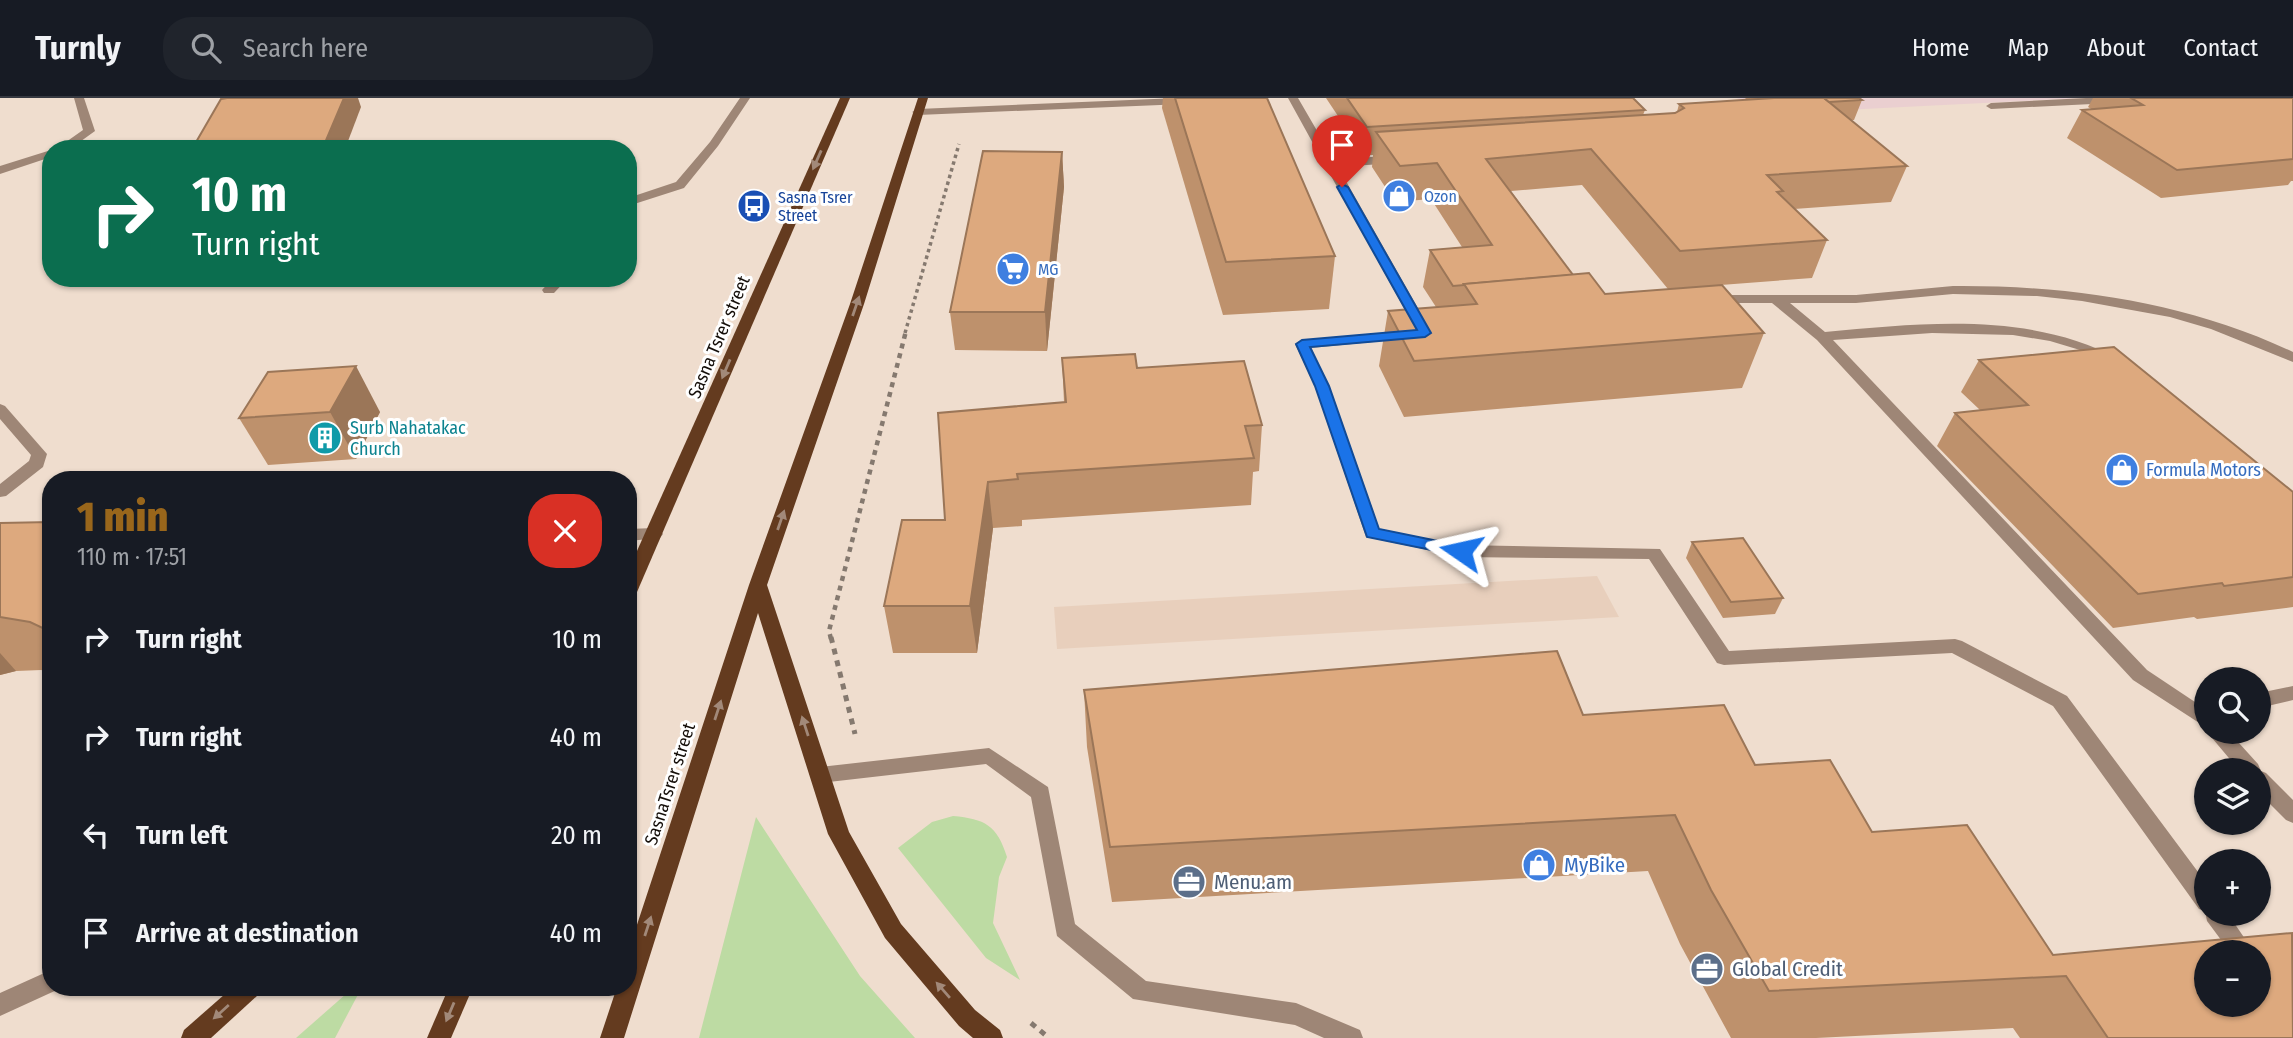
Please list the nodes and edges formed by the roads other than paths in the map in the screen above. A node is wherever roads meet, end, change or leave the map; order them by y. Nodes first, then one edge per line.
1 (79, 98) edge
2 (745, 98) edge
3 (845, 98) edge
4 (1293, 98) edge
5 (2152, 98) edge
6 (1193, 101) edge
7 (920, 105) edge
8 (1991, 106) dead end
9 (76, 140) edge
10 (42, 156) edge
11 (1410, 158) edge
12 (1329, 164) junction
13 (0, 170) edge
14 (637, 199) edge
15 (552, 287) edge
16 (549, 290) dead end
17 (1774, 297) junction
18 (1696, 300) edge
19 (1822, 337) junction
20 (2293, 358) edge
21 (2128, 372) edge
22 (0, 409) edge
23 (0, 492) edge
24 (654, 534) junction
25 (637, 535) edge
26 (637, 572) edge
27 (758, 585) junction
28 (2293, 693) edge
29 (2271, 698) edge
30 (2194, 709) edge
31 (2228, 744) edge
32 (2240, 758) edge
33 (820, 775) junction
34 (2271, 791) edge
35 (2293, 814) edge
36 (2194, 884) edge
37 (637, 960) edge
38 (42, 985) edge
39 (240, 996) edge
40 (457, 996) edge
41 (626, 996) edge
42 (0, 1005) edge
43 (192, 1038) edge
44 (439, 1038) edge
45 (612, 1038) edge
46 (991, 1038) edge
47 (1350, 1038) edge

1 - 9 street
2 - 14 street
3 -> 24 main road, Sasna Tsrer street
4 - 12 street
5 - 8 street
6 - 7 street
27 -> 7 main road
10 - 13 street
11 - 12 street
12 - 36 street
15 - 16 street
17 - 18 street
17 - 19 street
17 - 20 street
19 - 21 street
19 - 30 street
22 - 23 street
24 - 25 street
24 - 26 main road, Sasna Tsrer street
33 -> 27 main road
37 -> 27 main road, SasnaTsrer street
28 - 29 street
31 - 32 street
46 -> 33 main road
33 - 47 street
34 - 35 street
38 - 42 street
39 -> 43 main road
40 -> 44 main road
45 -> 41 main road, SasnaTsrer street

